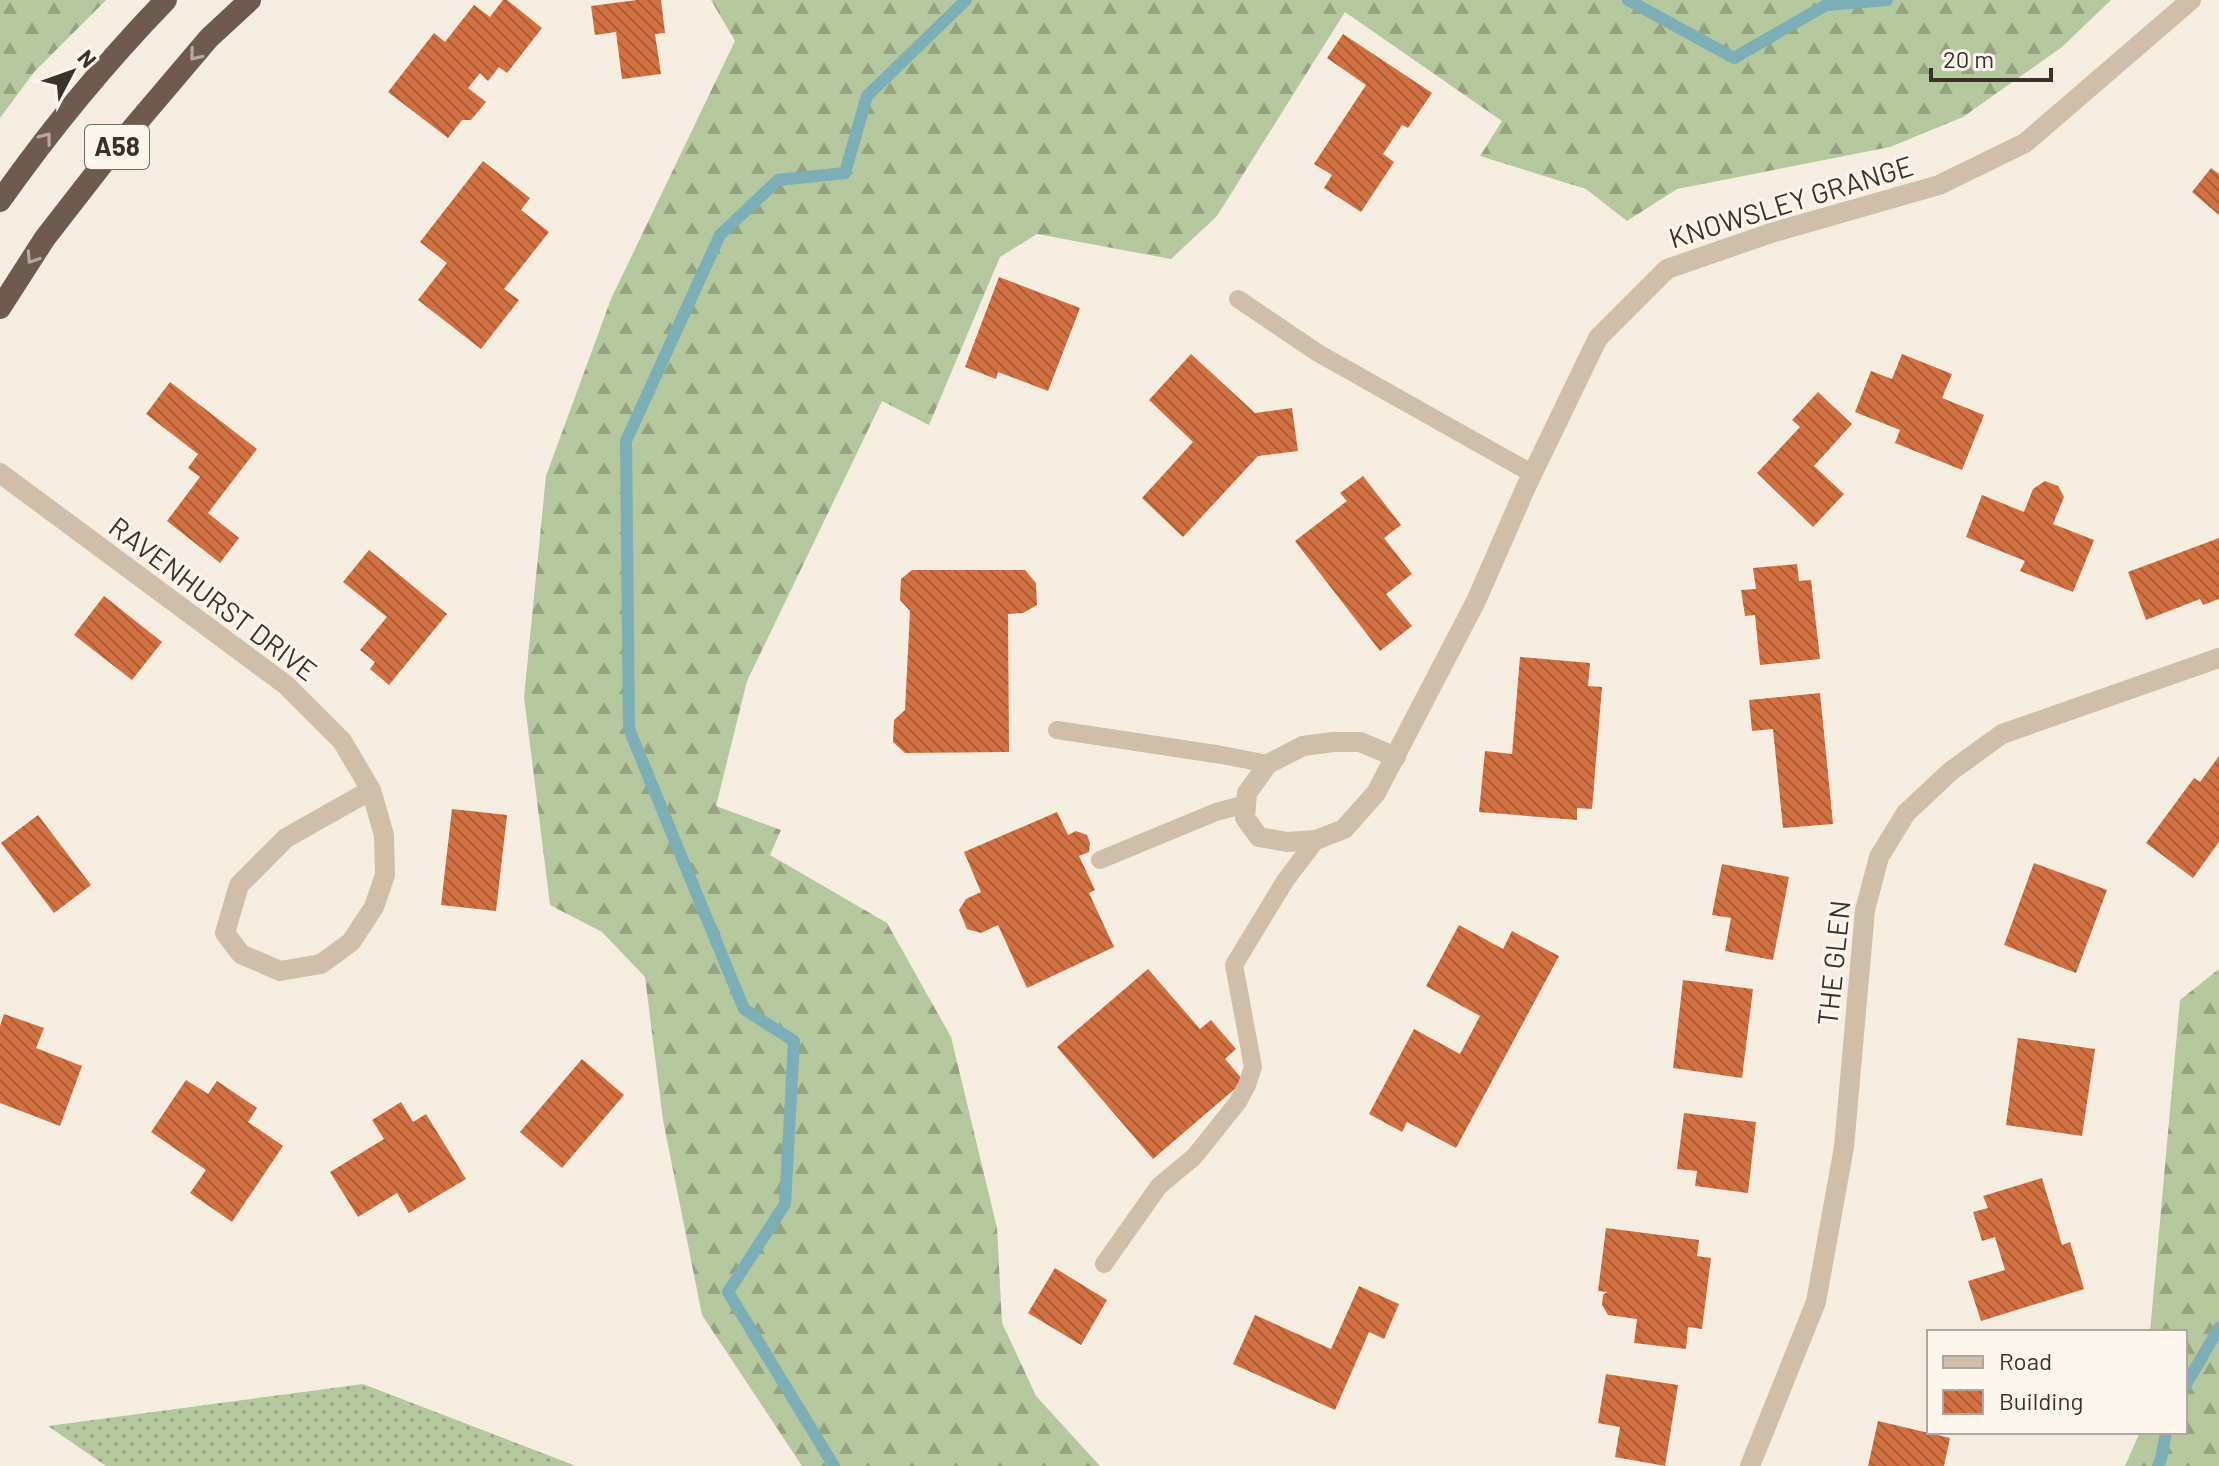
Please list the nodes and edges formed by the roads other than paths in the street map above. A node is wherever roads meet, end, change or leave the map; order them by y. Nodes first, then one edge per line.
1 (166, 0) edge
2 (250, 0) edge
3 (2191, 0) edge
4 (0, 201) edge
5 (1238, 299) dead end
6 (0, 308) edge
7 (0, 473) edge
8 (1533, 474) junction
9 (2219, 658) edge
10 (1057, 730) dead end
11 (1396, 757) junction
12 (1268, 764) junction
13 (371, 790) junction
14 (1246, 804) junction
15 (1316, 840) junction
16 (1100, 860) dead end
17 (1104, 1264) dead end
18 (1750, 1466) edge

4 -> 1 highway, A58
2 -> 6 highway, A58
3 - 8 street, KNOWSLEY GRANGE
5 - 8 lane
7 - 13 street, RAVENHURST DRIVE
8 - 11 street, KNOWSLEY GRANGE
9 - 18 street, THE GLEN
10 - 12 lane
11 - 12 street
11 - 15 street, KNOWSLEY GRANGE
12 - 14 street
13 - 13 street, RAVENHURST DRIVE
14 - 15 street, KNOWSLEY GRANGE
14 - 16 lane
15 - 17 lane

